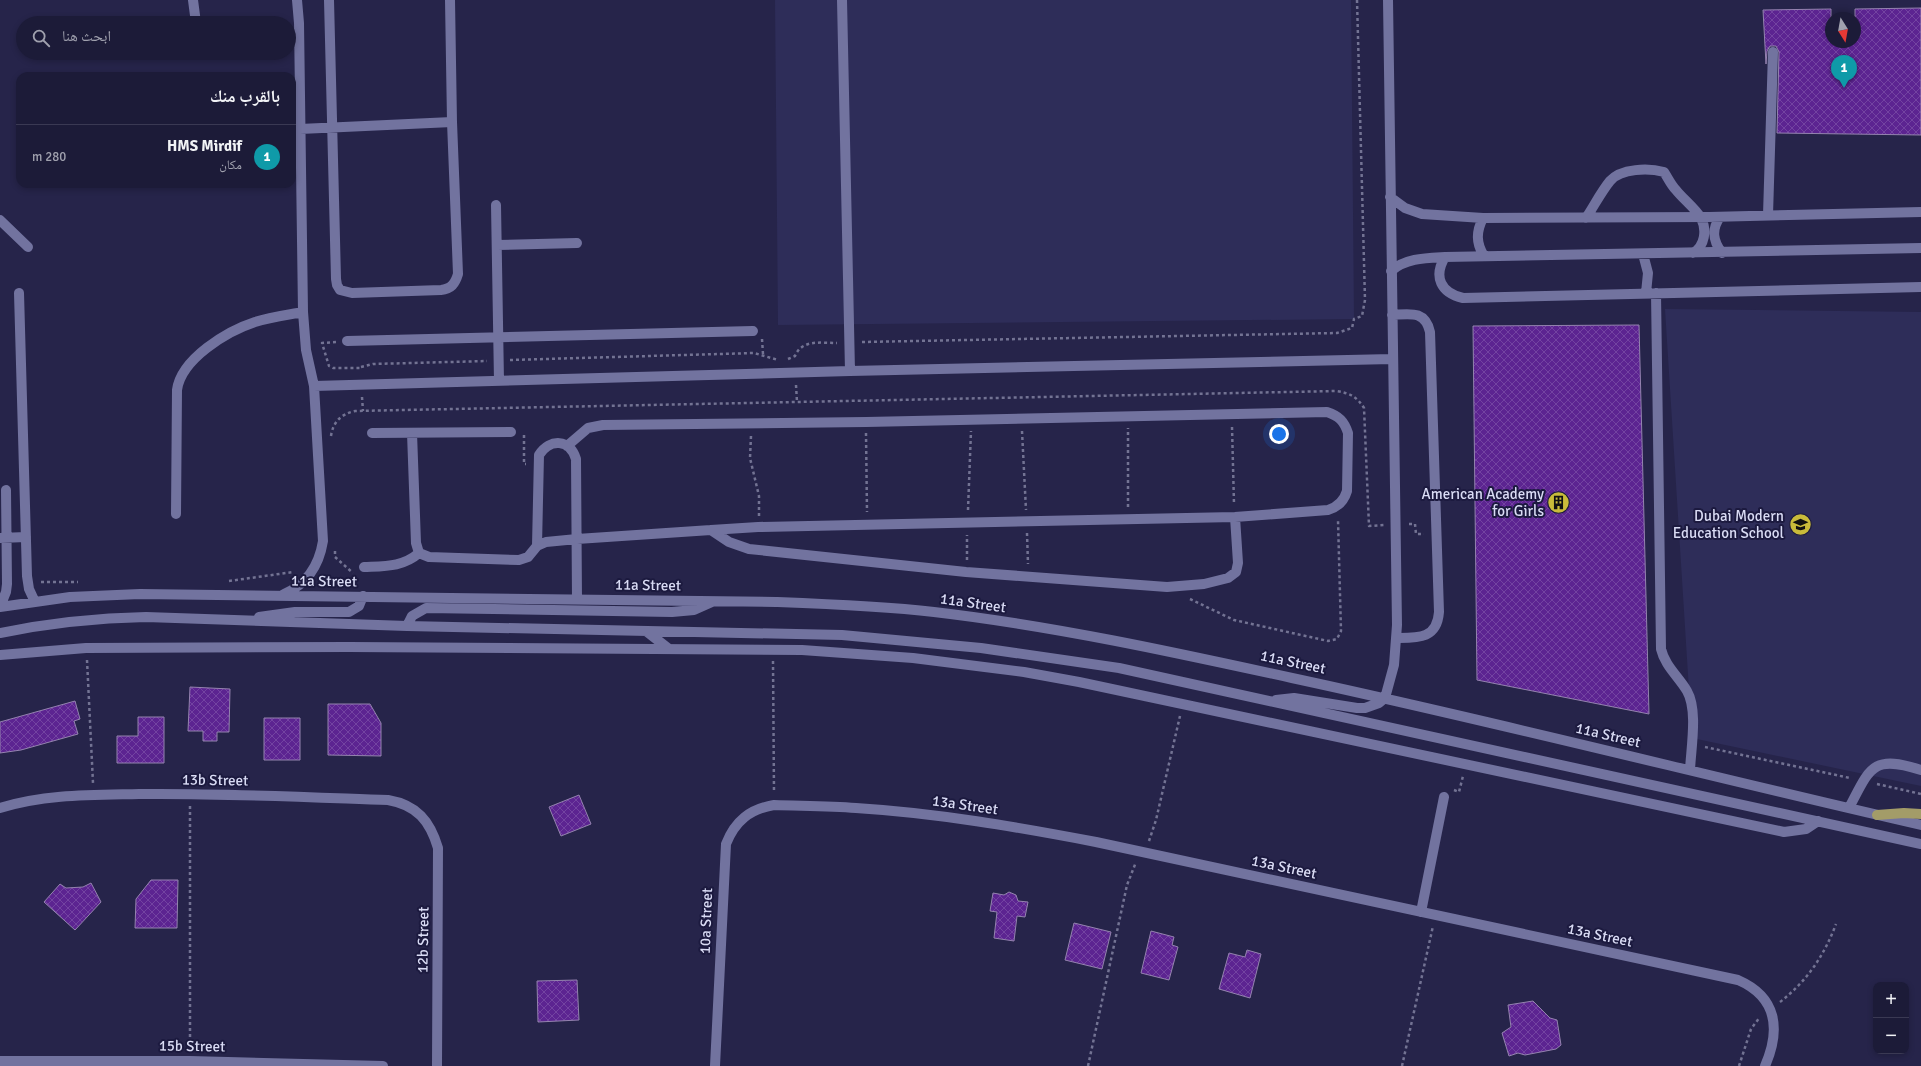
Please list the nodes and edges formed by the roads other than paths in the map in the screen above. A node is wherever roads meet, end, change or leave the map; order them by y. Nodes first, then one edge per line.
1 (192, 0) edge
2 (297, 0) edge
3 (329, 0) edge
4 (450, 0) edge
5 (842, 0) edge
6 (1388, 0) edge
7 (195, 16) edge
8 (1773, 52) dead end
9 (452, 122) junction
10 (332, 126) junction
11 (300, 129) junction
12 (1390, 197) junction
13 (496, 205) dead end
14 (1921, 212) edge
15 (1768, 215) junction
16 (1700, 217) junction
17 (1720, 217) junction
18 (1483, 218) junction
19 (1586, 218) junction
20 (0, 220) edge
21 (577, 243) dead end
22 (497, 245) junction
23 (28, 247) dead end
24 (1921, 248) edge
25 (1694, 253) junction
26 (1722, 253) junction
27 (1643, 254) junction
28 (1484, 256) junction
29 (1445, 257) junction
30 (1391, 271) junction
31 (1921, 287) edge
32 (19, 293) dead end
33 (1651, 293) junction
34 (303, 312) junction
35 (1392, 315) junction
36 (753, 331) dead end
37 (498, 337) junction
38 (347, 341) road end
39 (1392, 359) junction
40 (850, 371) junction
41 (499, 381) junction
42 (314, 386) junction
43 (511, 432) road end
44 (372, 433) dead end
45 (412, 433) junction
46 (567, 446) junction
47 (3, 490) edge
48 (24, 490) junction
49 (176, 514) dead end
50 (1235, 517) junction
51 (711, 530) junction
52 (26, 537) junction
53 (3, 538) edge
54 (577, 539) junction
55 (538, 546) junction
56 (419, 553) junction
57 (364, 567) dead end
58 (282, 595) junction
59 (363, 596) junction
60 (577, 599) junction
61 (713, 601) junction
62 (35, 602) junction
63 (0, 607) edge
64 (247, 621) junction
65 (407, 626) junction
66 (646, 631) junction
67 (0, 633) edge
68 (1396, 638) junction
69 (669, 649) junction
70 (0, 655) edge
71 (1385, 698) junction
72 (1274, 701) junction
73 (1690, 770) junction
74 (1921, 770) edge
75 (1444, 796) dead end
76 (774, 805) joint
77 (0, 808) edge
78 (1849, 808) junction
79 (1877, 814) junction
80 (1921, 814) edge
81 (424, 819) joint
82 (1818, 821) junction
83 (1921, 825) edge
84 (1921, 844) edge
85 (1421, 912) junction
86 (0, 1061) edge
87 (383, 1066) edge
88 (437, 1066) edge
89 (715, 1066) edge
90 (1765, 1066) edge

1 - 7 street
2 - 11 street
3 - 10 street
4 - 9 street
5 - 40 street
6 - 12 street
8 - 15 street
9 - 10 street
9 - 10 street
10 - 11 street
11 - 34 street
12 - 18 street
12 - 30 street
13 - 22 street
14 - 15 street
15 - 17 street
16 - 17 street
16 - 19 street
16 - 19 street
16 - 25 street
17 - 26 street
18 - 19 street
18 - 28 street
20 - 23 street
21 - 22 street
22 - 37 street
24 - 26 street
25 - 26 street
25 - 27 street
27 - 28 street
27 - 33 street
28 - 29 street
29 - 30 street
29 - 33 street
30 - 35 street
31 - 33 street
32 - 48 street
33 - 73 street
34 - 42 street
34 - 49 street
35 - 39 street
35 - 68 street
36 - 37 street
37 - 38 street
37 - 41 street
39 - 40 street
39 - 68 street
40 - 41 street
41 - 42 street
42 - 58 street
43 - 45 street
44 - 45 street
45 - 56 street
46 - 50 street
46 - 54 street
46 - 55 street
47 - 48 street
47 - 53 street
48 - 52 street
50 - 51 street
50 - 51 street
51 - 54 street
52 - 53 street
52 - 62 street
53 - 63 street
54 - 55 street
54 - 60 street
55 - 56 street
56 - 57 street
58 - 59 street, 11a Street
58 - 62 street, 11a Street
59 - 60 street, 11a Street
59 - 64 street
60 - 61 street, 11a Street
61 - 65 street
61 - 71 street, 11a Street
62 - 63 street, 11a Street
64 - 65 street
64 - 67 street
65 - 66 street
66 - 69 street
66 - 72 street
68 - 71 street
69 - 70 street
69 - 82 street
71 - 72 street
71 - 73 street, 11a Street
72 - 82 street
73 - 78 street, 11a Street
74 - 78 street
75 - 85 street
76 - 85 street, 13a Street
76 - 89 street, 10a Street
77 - 81 street, 13b Street
78 - 79 street, 11a Street
79 - 80 main road
79 - 83 street, 11a Street
81 - 88 street, 12b Street
82 - 84 street
85 - 90 street, 13a Street
86 - 87 street, 15b Street

